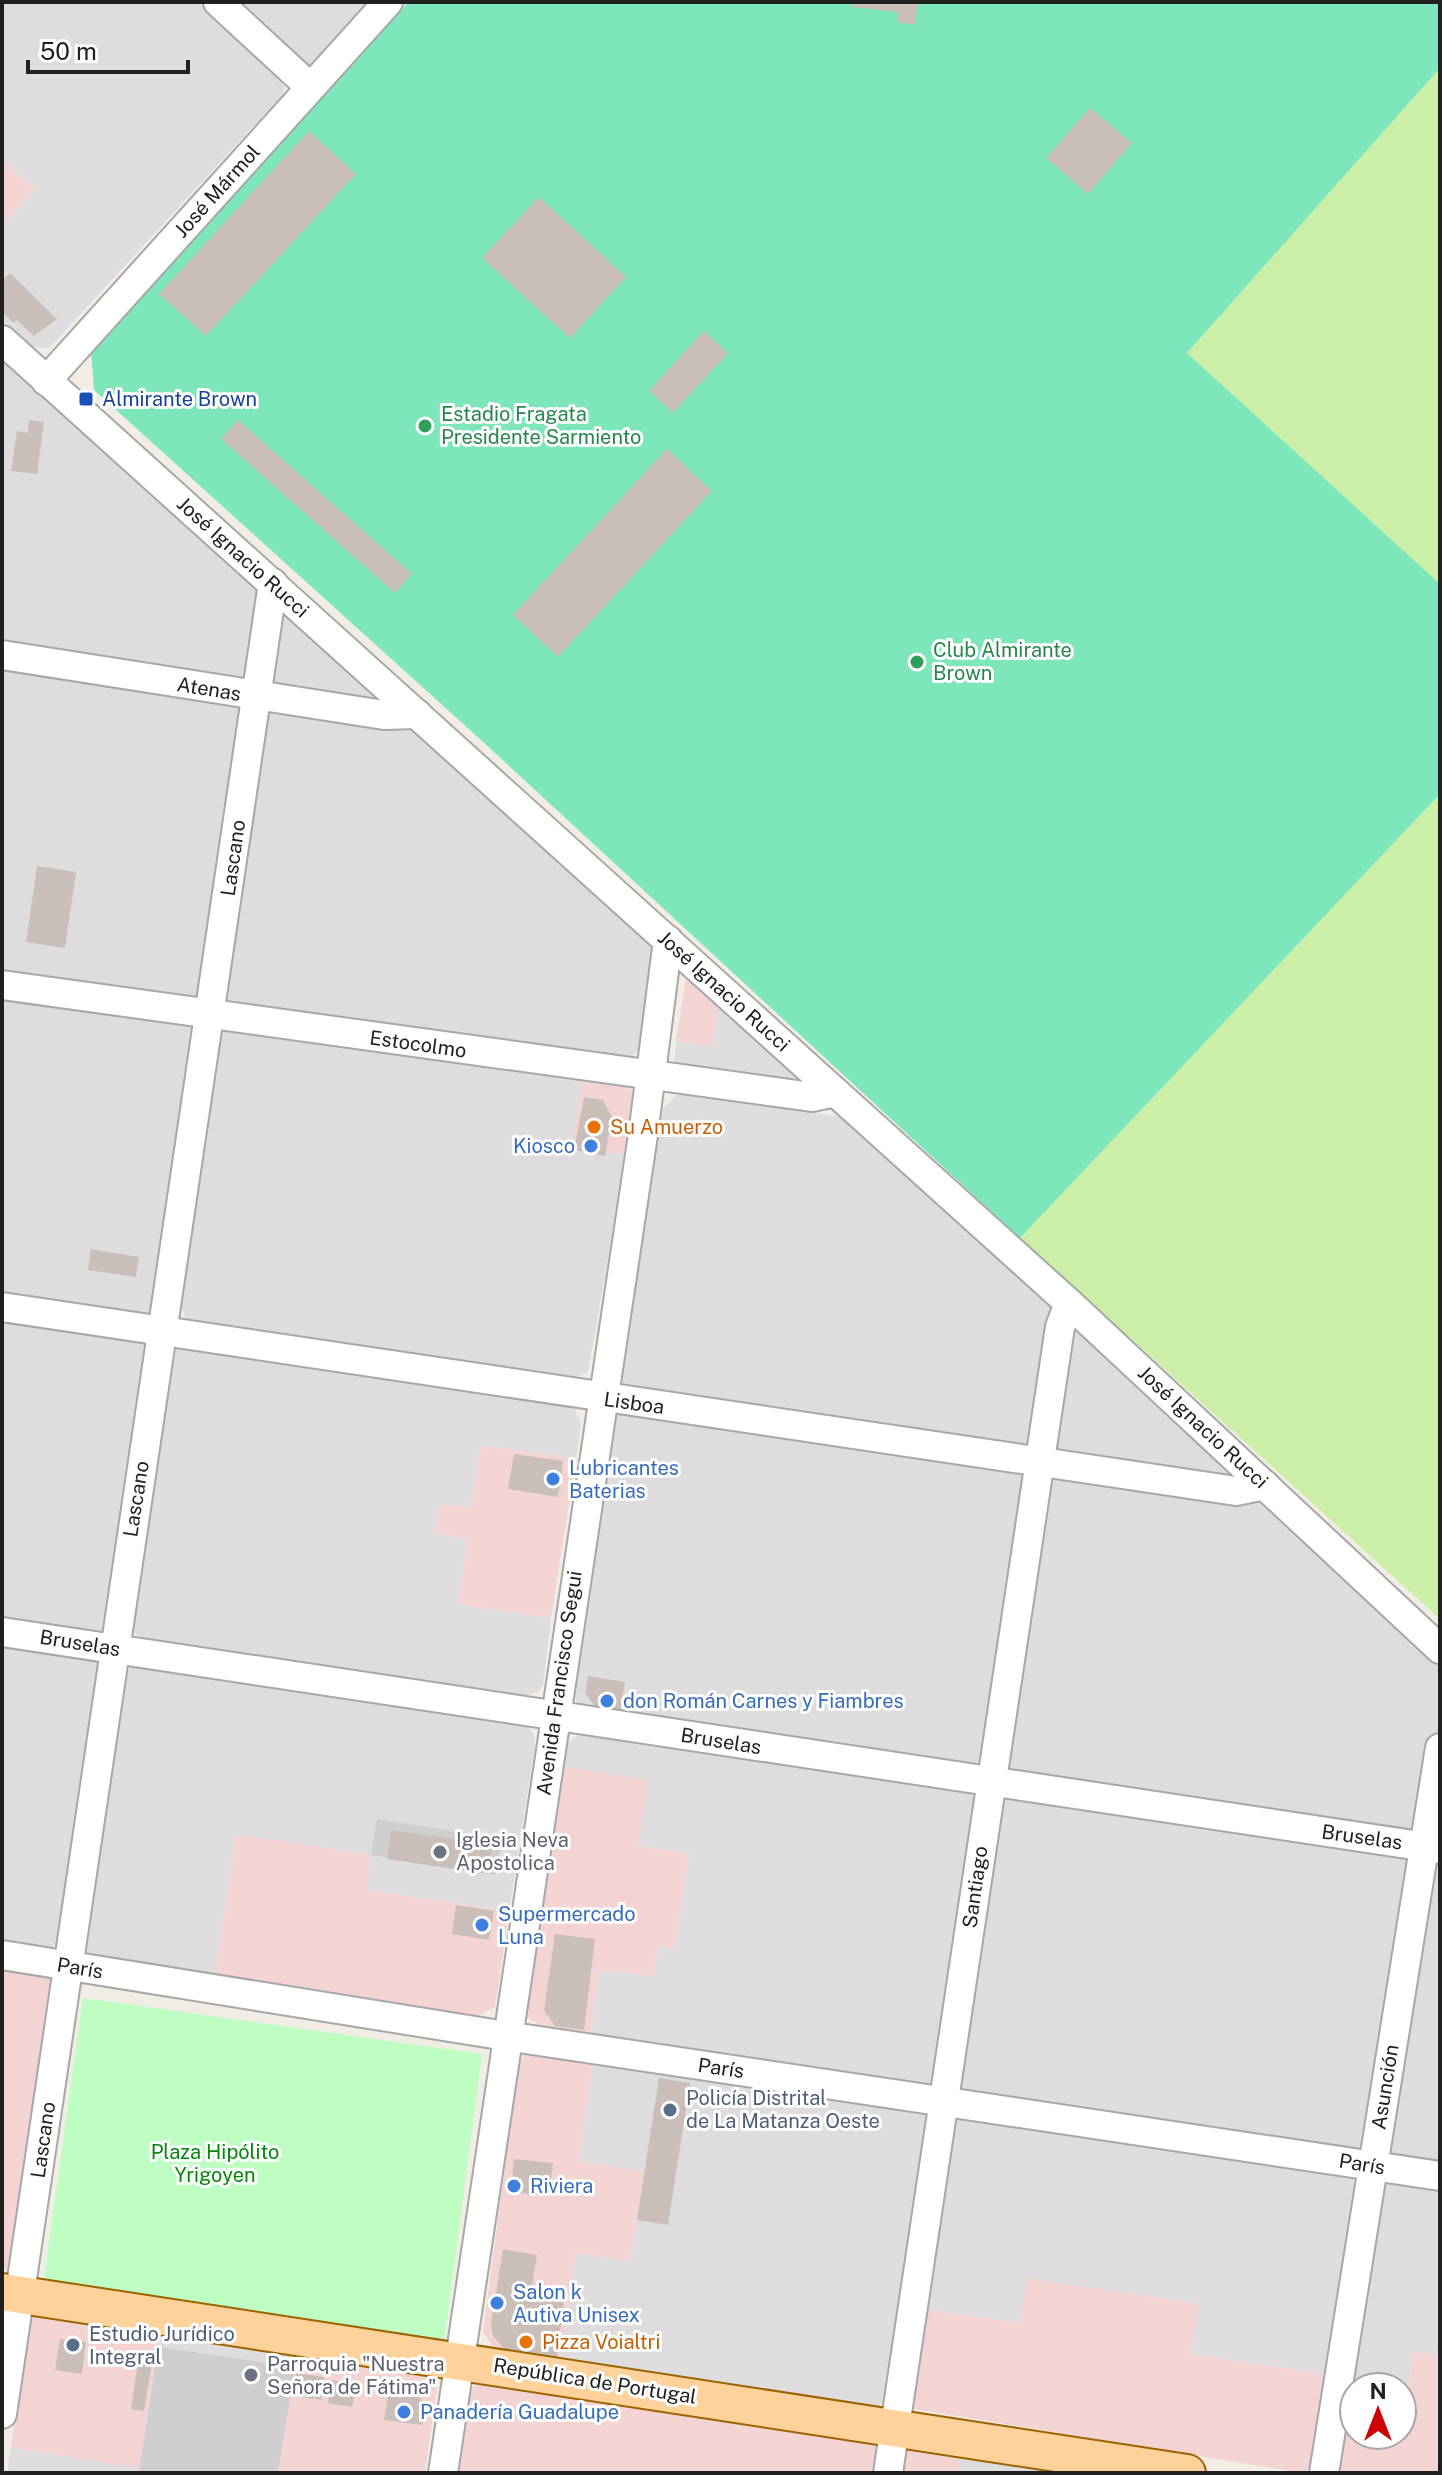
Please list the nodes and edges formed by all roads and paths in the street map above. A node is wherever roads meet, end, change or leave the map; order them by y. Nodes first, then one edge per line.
1 (218, 2) edge
2 (388, 2) edge
3 (310, 87) junction
4 (2, 340) edge
5 (46, 381) junction
6 (273, 583) junction
7 (2, 655) edge
8 (256, 696) junction
9 (417, 714) junction
10 (668, 940) junction
11 (2, 985) edge
12 (210, 1016) junction
13 (652, 1076) junction
14 (835, 1092) junction
15 (1069, 1303) junction
16 (2, 1307) edge
17 (162, 1331) junction
18 (602, 1398) junction
19 (1041, 1463) junction
20 (1265, 1485) junction
21 (2, 1632) edge
22 (114, 1648) junction
23 (1440, 1649) edge
24 (554, 1715) junction
25 (1440, 1748) edge
26 (991, 1783) junction
27 (1432, 1848) edge
28 (2, 1955) edge
29 (68, 1966) junction
30 (506, 2036) junction
31 (944, 2101) junction
32 (1373, 2165) junction
33 (1440, 2176) edge
34 (11, 2293) edge
35 (461, 2360) junction
36 (2, 2414) edge
37 (895, 2428) junction
38 (443, 2473) edge
39 (888, 2473) edge
40 (1187, 2473) edge
41 (1324, 2473) edge

1 - 3 street
2 - 3 street, José Mármol
3 - 5 street, José Mármol
4 - 5 street, José Ignacio Rucci
5 - 6 street, José Ignacio Rucci
6 - 8 street, Lascano
6 - 9 street, José Ignacio Rucci
7 - 8 street, Atenas
8 - 9 street, Atenas
8 - 12 street, Lascano
9 - 10 street, José Ignacio Rucci
10 - 13 street, Avenida Francisco Segui
10 - 14 street, José Ignacio Rucci
11 - 12 street, Estocolmo
12 - 13 street, Estocolmo
12 - 17 street, Lascano
13 - 14 street, Estocolmo
13 - 18 street, Avenida Francisco Segui
14 - 15 street, José Ignacio Rucci
15 - 19 street, Santiago
15 - 20 street, José Ignacio Rucci
16 - 17 street, Lisboa
17 - 18 street, Lisboa
17 - 22 street, Lascano
18 - 19 street, Lisboa
18 - 24 street, Avenida Francisco Segui
19 - 20 street, Lisboa
19 - 26 street, Santiago
20 - 23 street, José Ignacio Rucci
21 - 22 street, Bruselas
22 - 24 street, Bruselas
22 - 29 street, Lascano
24 - 26 street, Bruselas
24 - 30 street, Avenida Francisco Segui
25 - 27 street, Asunción
26 - 27 street, Bruselas
26 - 31 street, Santiago
27 - 32 street, Asunción
28 - 29 street, París
29 - 30 street, París
29 - 34 street, Lascano
30 - 31 street, París
30 - 35 street, Avenida Francisco Segui
31 - 32 street, París
31 - 37 street, Santiago
32 - 33 street, París
32 - 41 street, Asunción
34 - 35 main road, República de Portugal
34 - 36 street, Lascano
35 - 37 main road, República de Portugal
35 - 38 street, Avenida Francisco Segui
37 - 39 street, Santiago
37 - 40 main road, República de Portugal

